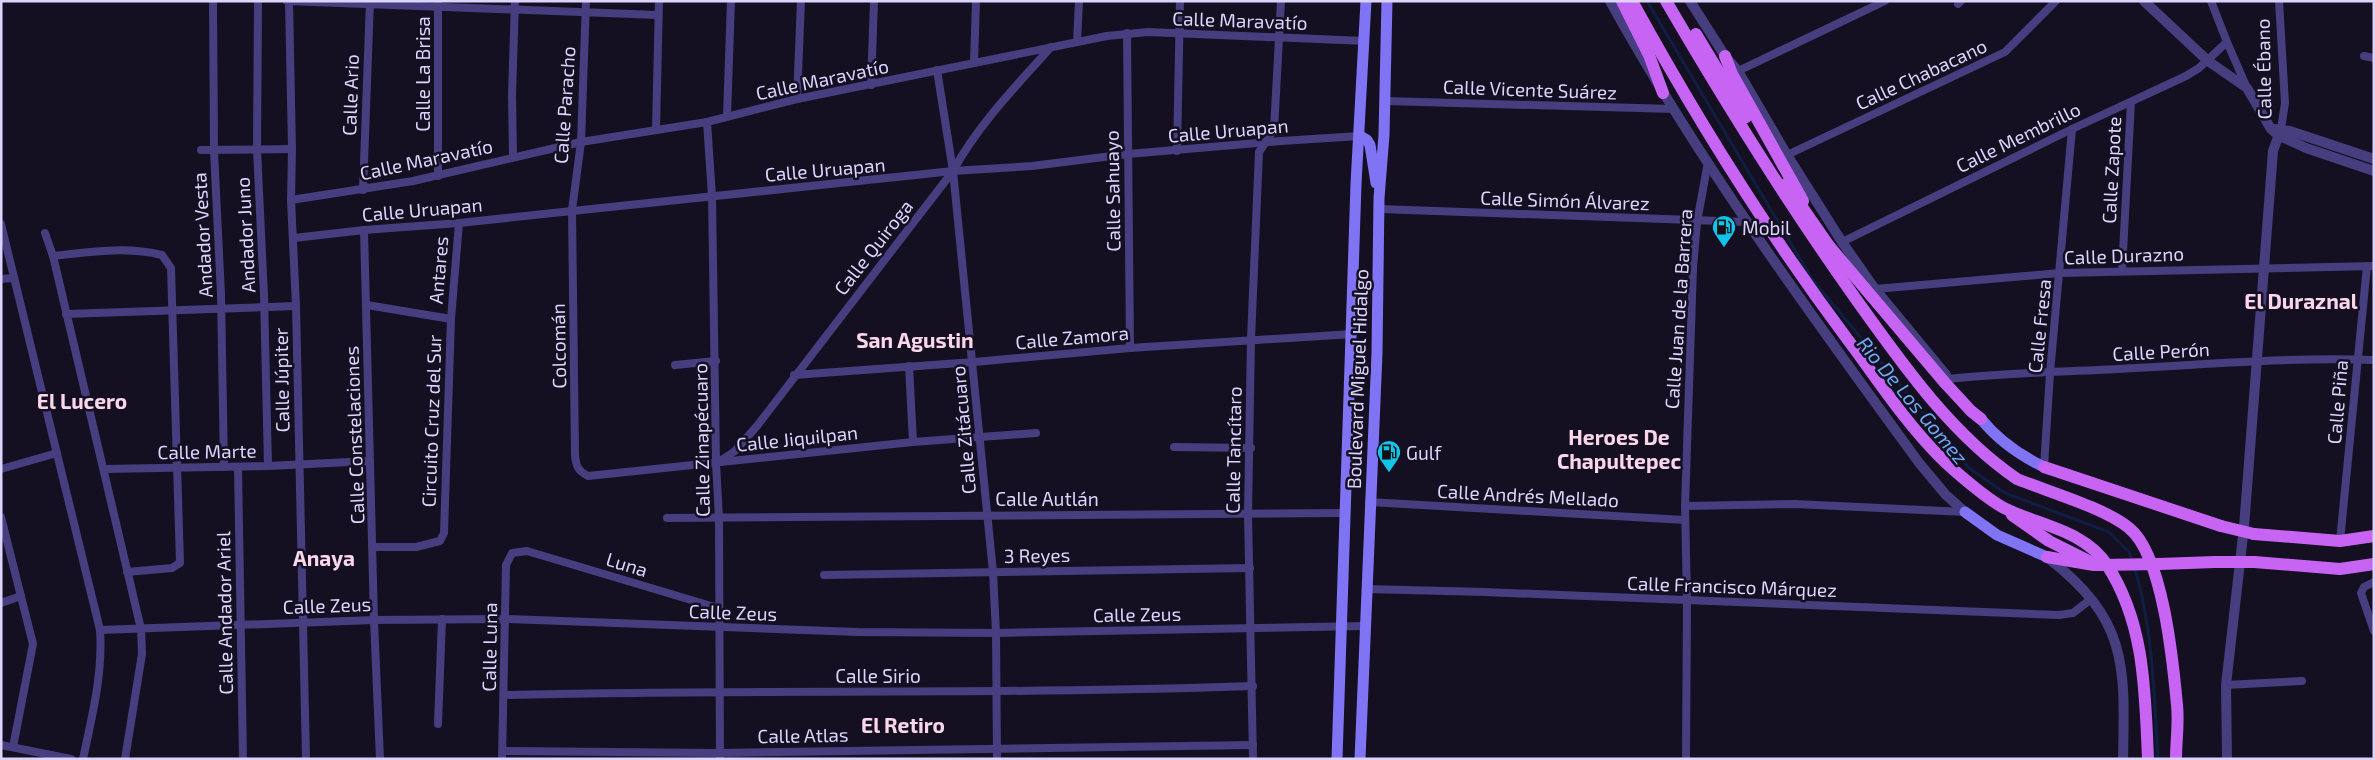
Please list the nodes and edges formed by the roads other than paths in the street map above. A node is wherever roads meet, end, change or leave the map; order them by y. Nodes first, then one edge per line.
1 (213, 1) edge
2 (258, 1) edge
3 (288, 1) edge
4 (515, 1) edge
5 (586, 1) edge
6 (659, 1) edge
7 (731, 1) edge
8 (801, 1) edge
9 (874, 1) edge
10 (976, 1) edge
11 (1079, 1) edge
12 (1180, 1) edge
13 (1281, 1) edge
14 (1366, 1) edge
15 (1387, 1) edge
16 (1610, 1) edge
17 (1622, 1) edge
18 (1632, 1) edge
19 (1666, 1) edge
20 (1674, 1) edge
21 (1690, 1) edge
22 (1885, 1) edge
23 (2056, 1) edge
24 (2144, 1) edge
25 (2211, 1) edge
26 (2279, 1) edge
27 (370, 3) edge
28 (438, 4) edge
29 (514, 10) junction
30 (586, 14) junction
31 (658, 15) junction
32 (1126, 33) junction
33 (1180, 35) junction
34 (1279, 37) junction
35 (1365, 41) junction
36 (1077, 42) junction
37 (2227, 42) junction
38 (1051, 47) junction
39 (1725, 56) junction
40 (2364, 56) dead end
41 (2374, 58) edge
42 (2208, 60) junction
43 (974, 63) junction
44 (937, 70) junction
45 (1738, 71) junction
46 (871, 85) junction
47 (2247, 88) junction
48 (1662, 93) junction
49 (797, 99) junction
50 (1385, 101) junction
51 (2131, 102) junction
52 (1674, 109) junction
53 (727, 116) junction
54 (707, 122) junction
55 (2072, 128) junction
56 (656, 129) junction
57 (2277, 131) junction
58 (1360, 136) junction
59 (581, 142) junction
60 (1265, 143) junction
61 (292, 149) junction
62 (201, 150) dead end
63 (214, 150) junction
64 (257, 150) junction
65 (1177, 150) junction
66 (1128, 154) junction
67 (1787, 155) junction
68 (513, 157) junction
69 (2374, 159) edge
70 (1708, 162) junction
71 (953, 171) junction
72 (2374, 171) edge
73 (438, 176) junction
74 (363, 190) junction
75 (712, 196) junction
76 (291, 200) junction
77 (1379, 204) junction
78 (572, 210) junction
79 (1697, 222) junction
80 (1748, 222) junction
81 (459, 223) junction
82 (1, 224) edge
83 (364, 230) junction
84 (45, 233) dead end
85 (294, 238) junction
86 (1842, 242) junction
87 (53, 256) junction
88 (11, 262) junction
89 (1, 263) edge
90 (2371, 266) edge
91 (2265, 267) junction
92 (1836, 271) junction
93 (2122, 271) junction
94 (2060, 273) junction
95 (14, 278) junction
96 (1, 279) edge
97 (1876, 289) junction
98 (367, 305) junction
99 (296, 306) junction
100 (264, 307) junction
101 (221, 309) junction
102 (174, 310) junction
103 (66, 314) junction
104 (451, 319) junction
105 (1353, 334) junction
106 (1251, 339) junction
107 (1130, 348) junction
108 (2357, 359) junction
109 (2374, 360) edge
110 (716, 361) junction
111 (974, 362) junction
112 (2256, 362) junction
113 (675, 364) dead end
114 (910, 366) junction
115 (2050, 373) junction
116 (794, 375) junction
117 (1950, 379) junction
118 (1981, 419) junction
119 (1036, 433) dead end
120 (979, 438) junction
121 (913, 442) junction
122 (1174, 447) dead end
123 (1251, 448) junction
124 (57, 453) junction
125 (370, 460) junction
126 (716, 463) junction
127 (298, 465) junction
128 (268, 466) junction
129 (238, 467) junction
130 (2044, 467) junction
131 (178, 468) junction
132 (224, 468) junction
133 (1, 469) edge
134 (104, 469) junction
135 (588, 476) joint
136 (1369, 502) junction
137 (1684, 506) junction
138 (2003, 508) junction
139 (1965, 512) junction
140 (1345, 513) junction
141 (1248, 514) junction
142 (987, 515) junction
143 (1, 517) edge
144 (667, 518) dead end
145 (720, 518) junction
146 (1684, 520) junction
147 (2249, 530) junction
148 (2374, 536) edge
149 (4, 538) edge
150 (2340, 541) junction
151 (373, 548) junction
152 (527, 550) joint
153 (2047, 557) junction
154 (2374, 564) edge
155 (2099, 565) junction
156 (1250, 568) junction
157 (127, 572) junction
158 (993, 572) junction
159 (824, 576) dead end
160 (2374, 582) edge
161 (1366, 589) junction
162 (22, 596) junction
163 (2091, 599) junction
164 (1687, 600) junction
165 (1, 604) edge
166 (718, 608) junction
167 (442, 619) junction
168 (506, 619) junction
169 (374, 620) junction
170 (304, 622) junction
171 (240, 625) junction
172 (1341, 625) junction
173 (1365, 626) junction
174 (718, 628) junction
175 (137, 629) junction
176 (1251, 629) junction
177 (102, 630) junction
178 (2374, 631) edge
179 (996, 633) junction
180 (2302, 681) dead end
181 (2226, 685) junction
182 (1253, 686) junction
183 (997, 691) junction
184 (719, 692) junction
185 (504, 695) junction
186 (2177, 707) junction
187 (438, 724) dead end
188 (1, 745) edge
189 (1253, 745) junction
190 (13, 747) junction
191 (997, 748) junction
192 (503, 755) edge
193 (720, 756) edge
194 (71, 759) edge
195 (83, 759) edge
196 (125, 759) edge
197 (243, 759) edge
198 (306, 759) edge
199 (380, 759) edge
200 (997, 759) edge
201 (1253, 759) edge
202 (1337, 759) edge
203 (1360, 759) edge
204 (1686, 759) edge
205 (2123, 759) edge
206 (2148, 759) edge
207 (2176, 759) edge
208 (2182, 759) edge
209 (2227, 759) edge

1 - 63 street, Andador Vesta
2 - 64 street, Andador Juno
3 - 27 street
3 - 61 street, Calle Júpiter
4 - 29 street
5 - 30 street, Calle Paracho
6 - 31 street
7 - 53 street
8 - 49 street
9 - 46 street
10 - 43 street
11 - 36 street
12 - 33 street
13 - 34 street, Calle Tancítaro
14 - 35 main road, Boulevard Miguel Hidalgo
15 - 50 main road, Boulevard Miguel Hidalgo
16 - 48 street
17 - 48 main road
18 - 138 main road
19 - 92 main road
20 - 118 main road, bridge
21 - 39 street
22 - 45 street
23 - 67 street, Calle Chabacano
24 - 42 street
25 - 37 street
26 - 57 street, Calle Ébano
27 - 28 street
27 - 74 street, Calle Ario
28 - 29 street
28 - 73 street, Calle La Brisa
29 - 30 street
29 - 68 street
30 - 31 street
30 - 59 street, Calle Paracho
31 - 56 street
32 - 33 street, Calle Maravatío
32 - 36 street, Calle Maravatío
32 - 66 street, Calle Sahuayo
33 - 34 street, Calle Maravatío
33 - 65 street
34 - 35 street, Calle Maravatío
34 - 60 street, Calle Tancítaro
35 - 58 main road, Boulevard Miguel Hidalgo
36 - 38 street, Calle Maravatío
37 - 42 street, Calle Membrillo
37 - 47 street
38 - 43 street, Calle Maravatío
38 - 71 street, Calle Quiroga
39 - 45 street
39 - 92 main road
40 - 41 street
42 - 47 street
42 - 51 street, Calle Membrillo
43 - 44 street, Calle Maravatío
44 - 46 street, Calle Maravatío
44 - 71 street, Calle Zitácuaro
45 - 67 street
46 - 49 street, Calle Maravatío
47 - 57 street
48 - 52 street
49 - 53 street, Calle Maravatío
50 - 52 street, Calle Vicente Suárez
50 - 77 main road, Boulevard Miguel Hidalgo
51 - 55 street, Calle Membrillo
51 - 93 street, Calle Zapote
52 - 70 street
53 - 54 street, Calle Maravatío
54 - 56 street, Calle Maravatío
54 - 75 street, Calle Zinapécuaro
55 - 86 street, Calle Membrillo
55 - 94 street, Calle Fresa
56 - 59 street, Calle Maravatío
57 - 69 street
57 - 72 street
57 - 91 street
58 - 60 street, Calle Uruapan
58 - 77 main road
58 - 105 main road, Boulevard Miguel Hidalgo
59 - 68 street, Calle Maravatío
59 - 78 street, Calle Paracho
60 - 65 street, Calle Uruapan
60 - 106 street, Calle Tancítaro
61 - 64 street
61 - 76 street, Calle Júpiter
62 - 63 street
63 - 64 street
63 - 101 street, Andador Vesta
64 - 100 street, Andador Juno
65 - 66 street, Calle Uruapan
66 - 71 street, Calle Uruapan
66 - 107 street, Calle Sahuayo
67 - 86 street
68 - 73 street, Calle Maravatío
70 - 79 street, Calle Juan de la Barrera
70 - 80 street
71 - 75 street, Calle Uruapan
71 - 111 street, Calle Zitácuaro
71 - 116 street, Calle Quiroga
73 - 74 street, Calle Maravatío
74 - 76 street, Calle Maravatío
75 - 78 street, Calle Uruapan
75 - 110 street, Calle Zinapécuaro
76 - 85 street, Calle Júpiter
77 - 79 street, Calle Simón Álvarez
77 - 136 main road, Boulevard Miguel Hidalgo
78 - 81 street, Calle Uruapan
78 - 135 street, Colcomán
79 - 80 street, Calle Simón Álvarez
79 - 137 street, Calle Juan de la Barrera
80 - 139 street
81 - 83 street, Calle Uruapan
81 - 104 street, Antares
82 - 88 street
83 - 85 street, Calle Uruapan
83 - 98 street, Calle Constelaciones
84 - 87 street
85 - 99 street, Calle Júpiter
86 - 97 street
87 - 102 street
87 - 103 street
88 - 89 street
88 - 95 street
90 - 91 street, Calle Durazno
90 - 108 street, Calle Piña
91 - 93 street, Calle Durazno
91 - 112 street
92 - 186 main road
93 - 94 street, Calle Durazno
94 - 97 street, Calle Durazno
94 - 115 street, Calle Fresa
95 - 96 street
95 - 124 street
97 - 117 street
98 - 104 street, Circuito Cruz del Sur
98 - 125 street, Calle Constelaciones
99 - 100 street
99 - 127 street, Calle Júpiter
100 - 101 street
100 - 128 street, Andador Juno
101 - 102 street
101 - 132 street, Andador Vesta
102 - 103 street
102 - 131 street
103 - 134 street
104 - 151 street, Circuito Cruz del Sur
105 - 106 street, Calle Zamora
105 - 140 main road, Boulevard Miguel Hidalgo
106 - 107 street, Calle Zamora
106 - 123 street, Calle Tancítaro
107 - 111 street, Calle Zamora
108 - 109 street, Calle Perón
108 - 112 street, Calle Perón
108 - 150 street, Calle Piña
110 - 113 street
110 - 126 street, Calle Zinapécuaro
111 - 114 street, Calle Zamora
111 - 120 street, Calle Zitácuaro
112 - 115 street, Calle Perón
112 - 147 street
114 - 116 street, Calle Zamora
114 - 121 street
115 - 117 street, Calle Perón
115 - 130 street, Calle Fresa
116 - 126 street, Calle Quiroga
117 - 118 street
118 - 130 main road
119 - 120 street, Calle Jiquilpan
120 - 121 street, Calle Jiquilpan
120 - 142 street, Calle Zitácuaro
121 - 126 street, Calle Jiquilpan
122 - 123 street
123 - 141 street, Calle Tancítaro
124 - 133 street
124 - 177 street
125 - 127 street, Calle Marte
125 - 151 street, Calle Constelaciones
126 - 135 street, Calle Jiquilpan
126 - 145 street, Calle Zinapécuaro
127 - 128 street, Calle Marte
127 - 170 street, Calle Júpiter
128 - 129 street, Calle Marte
129 - 132 street, Calle Marte
129 - 171 street, Calle Andador Ariel
130 - 147 main road, bridge
131 - 132 street, Calle Marte
131 - 134 street, Calle Marte
131 - 157 street
134 - 157 street
136 - 146 street, Calle Andrés Mellado
136 - 161 main road, Boulevard Miguel Hidalgo
137 - 139 street
137 - 146 street, Calle Juan de la Barrera
138 - 155 main road
138 - 206 main road
139 - 153 main road
140 - 141 street, Calle Autlán
140 - 172 main road, Boulevard Miguel Hidalgo
141 - 142 street, Calle Autlán
141 - 156 street, Calle Tancítaro
142 - 145 street, Calle Autlán
142 - 158 street, Calle Zitácuaro
143 - 149 street
144 - 145 street, Calle Autlán
145 - 166 street, Calle Zinapécuaro
146 - 164 street, Calle Juan de la Barrera
147 - 150 main road
147 - 181 street
148 - 150 main road
149 - 162 street
151 - 169 street, Calle Constelaciones
152 - 166 street, Luna
152 - 168 street, Calle Luna
153 - 155 main road
153 - 163 street
154 - 155 main road, bridge
156 - 158 street, 3 Reyes
156 - 176 street, Calle Tancítaro
157 - 175 street
158 - 159 street, 3 Reyes
158 - 179 street, Calle Zitácuaro
160 - 178 street
161 - 164 street, Calle Francisco Márquez
161 - 173 main road, Boulevard Miguel Hidalgo
162 - 165 street
162 - 190 street
163 - 164 street, Calle Francisco Márquez
163 - 205 street
164 - 204 street, Calle Juan de la Barrera
166 - 174 street, Calle Zinapécuaro
167 - 168 street, Calle Zeus
167 - 169 street, Calle Zeus
167 - 187 street
168 - 174 street, Calle Zeus
168 - 185 street, Calle Luna
169 - 170 street, Calle Zeus
169 - 199 street, Calle Constelaciones
170 - 171 street, Calle Zeus
170 - 198 street, Calle Júpiter
171 - 175 street, Calle Zeus
171 - 197 street, Calle Andador Ariel
172 - 173 street, Calle Zeus
172 - 176 street, Calle Zeus
172 - 202 main road, Boulevard Miguel Hidalgo
173 - 203 main road, Boulevard Miguel Hidalgo
174 - 179 street, Calle Zeus
174 - 184 street, Calle Zinapécuaro
175 - 177 street, Calle Zeus
175 - 196 street
176 - 179 street, Calle Zeus
176 - 182 street, Calle Tancítaro
177 - 195 street
179 - 183 street, Calle Zitácuaro
180 - 181 street
181 - 209 street
182 - 183 street, Calle Sirio
182 - 189 street, Calle Tancítaro
183 - 184 street, Calle Sirio
183 - 191 street, Calle Zitácuaro
184 - 185 street, Calle Sirio
184 - 193 street, Calle Zinapécuaro
185 - 192 street, Calle Luna
186 - 207 main road
186 - 208 main road
188 - 190 street
189 - 191 street, Calle Atlas
189 - 201 street, Calle Tancítaro
190 - 194 street
191 - 193 street, Calle Atlas
191 - 200 street, Calle Zitácuaro
192 - 193 street, Calle Atlas

